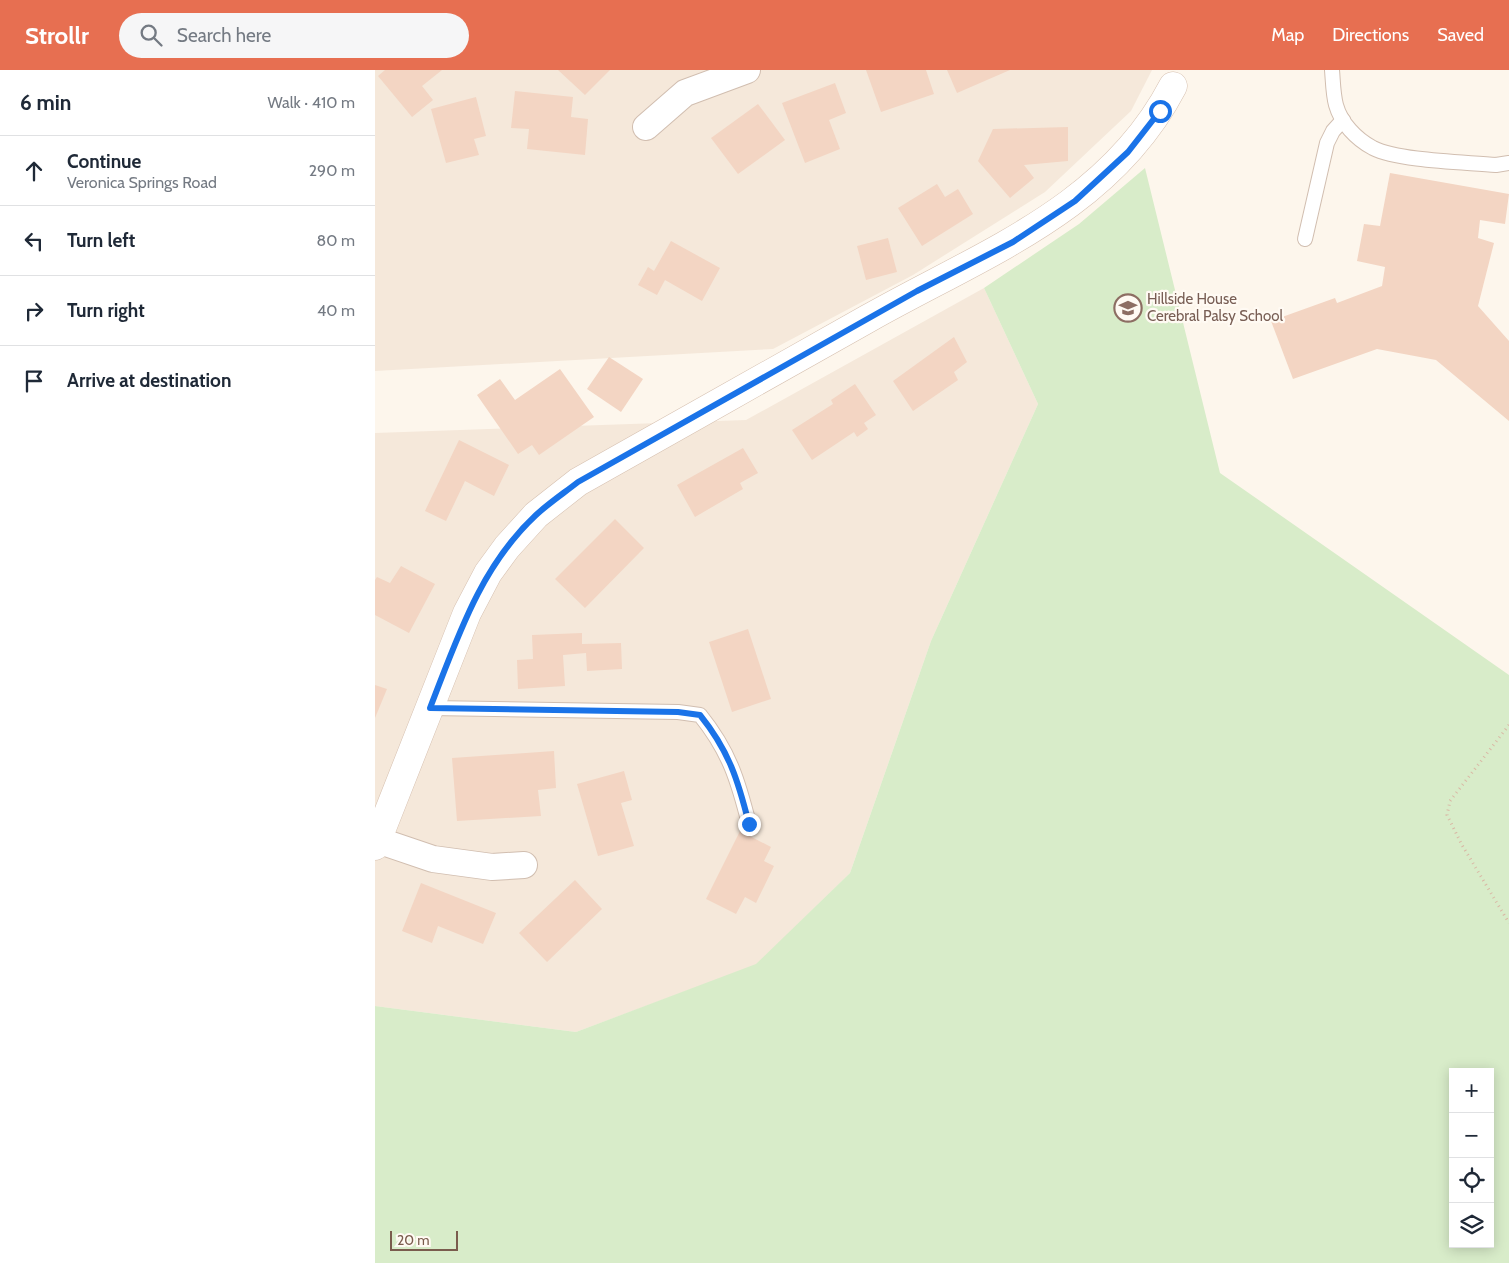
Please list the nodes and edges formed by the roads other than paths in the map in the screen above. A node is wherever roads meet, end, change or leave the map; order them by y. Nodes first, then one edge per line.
1 (747, 70) edge
2 (1332, 70) edge
3 (1177, 78) edge
4 (1343, 120) junction
5 (646, 127) dead end
6 (1509, 163) edge
7 (1305, 239) dead end
8 (430, 708) junction
9 (749, 824) dead end
10 (376, 843) edge
11 (524, 865) dead end

1 - 5 street
2 - 4 lane
3 - 8 street
4 - 6 lane
4 - 7 lane
8 - 9 lane
8 - 10 street
10 - 11 street

